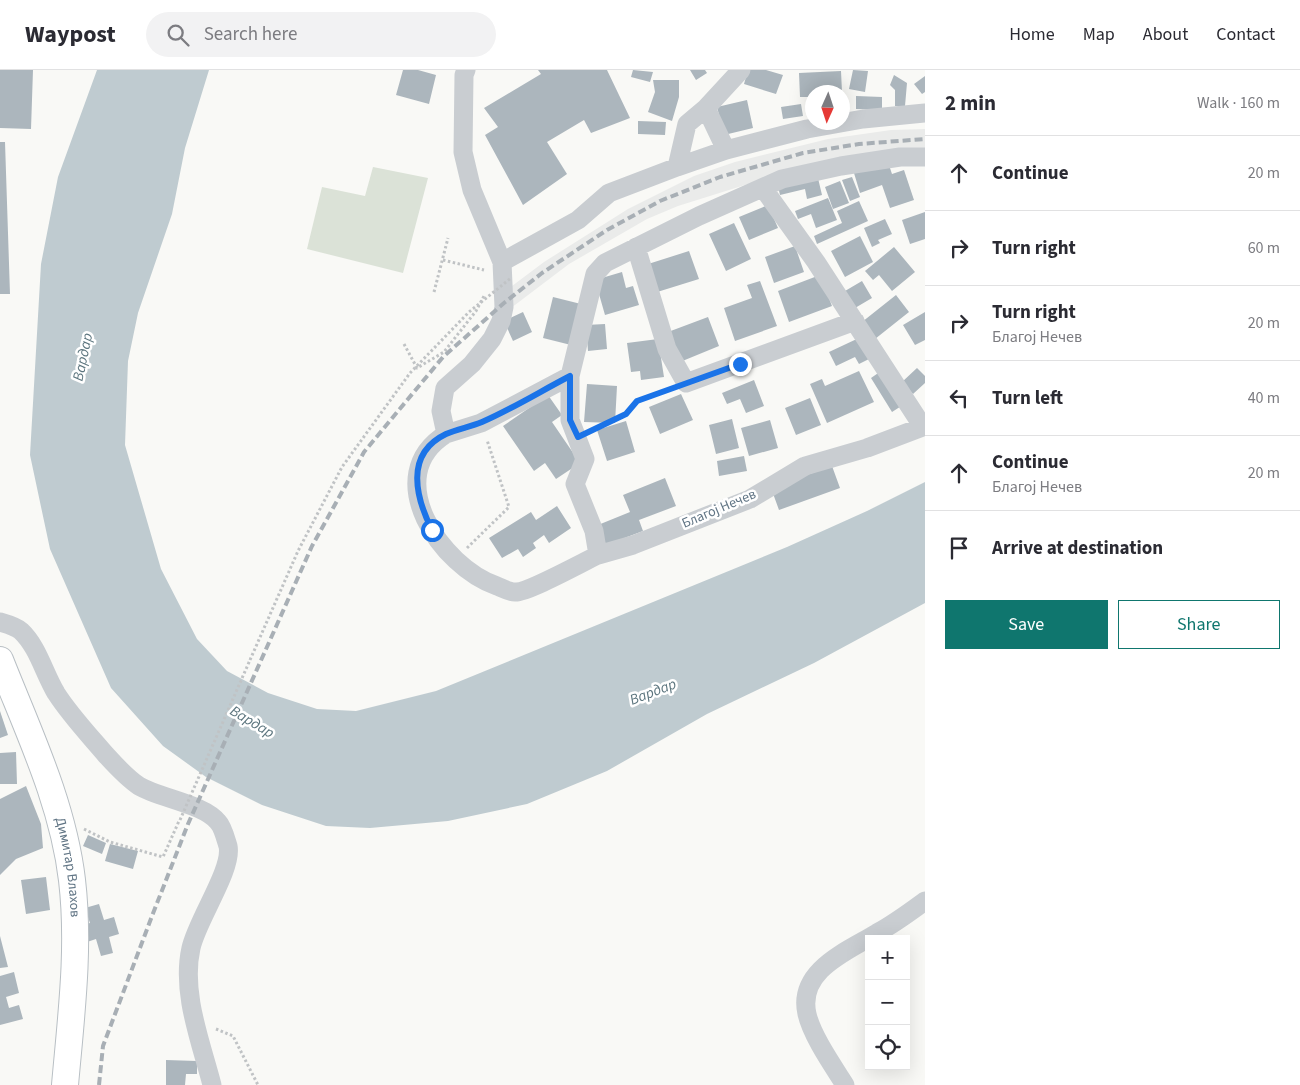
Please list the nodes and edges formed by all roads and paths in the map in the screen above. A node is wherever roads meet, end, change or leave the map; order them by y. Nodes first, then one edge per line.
1 (466, 70) edge
2 (742, 70) edge
3 (706, 108) junction
4 (925, 113) edge
5 (726, 150) junction
6 (925, 157) edge
7 (677, 167) junction
8 (763, 188) junction
9 (448, 238) dead end
10 (636, 247) junction
11 (443, 260) junction
12 (506, 270) junction
13 (434, 292) dead end
14 (855, 321) junction
15 (404, 344) dead end
16 (570, 376) junction
17 (686, 383) junction
18 (481, 423) junction
19 (924, 427) edge
20 (446, 434) junction
21 (578, 437) junction
22 (598, 555) junction
23 (456, 560) junction
24 (0, 622) edge
25 (0, 660) edge
26 (59, 816) junction
27 (925, 901) edge
28 (194, 1020) junction
29 (66, 1085) edge
30 (212, 1085) edge
31 (258, 1085) edge
32 (845, 1085) edge

1 - 12 street
2 - 3 street
3 - 5 street
3 - 7 street
4 - 5 street
5 - 7 street
6 - 8 street
7 - 12 street
8 - 10 street
8 - 14 street, Благој Нечев
9 - 11 path
10 - 16 street
10 - 17 street
11 - 12 path
11 - 13 path
12 - 15 path
12 - 20 street
12 - 26 path, bridge
14 - 17 street
14 - 19 street, Благој Нечев
16 - 18 street
16 - 21 street
17 - 21 path
18 - 20 street
18 - 23 path
19 - 22 street, Благој Нечев
20 - 23 street, Благој Нечев
21 - 22 street
22 - 23 street, Благој Нечев
24 - 28 street
25 - 26 main road, Димитар Влахов
26 - 29 main road, Димитар Влахов
27 - 32 street
28 - 30 street
28 - 31 path

